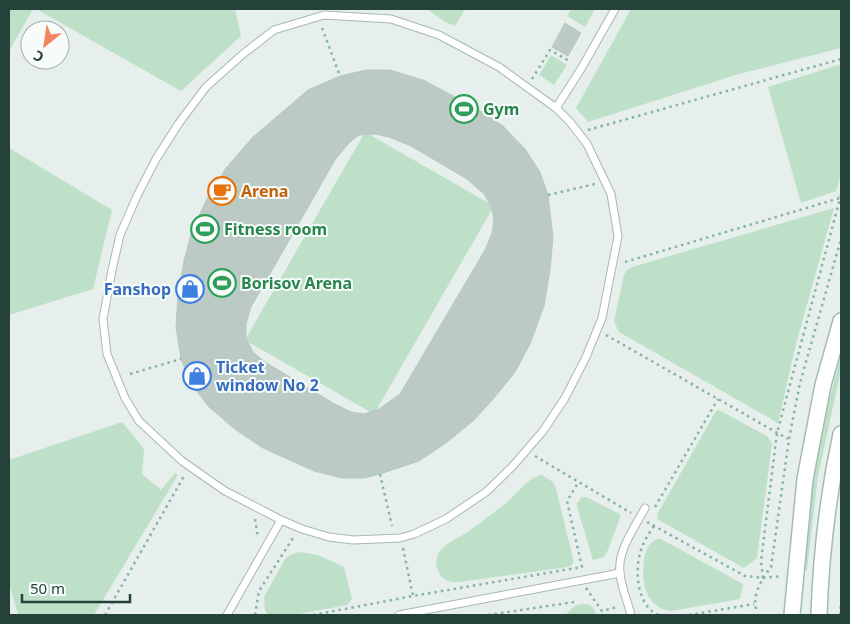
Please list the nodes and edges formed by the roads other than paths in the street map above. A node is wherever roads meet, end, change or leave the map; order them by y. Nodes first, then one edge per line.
1 (615, 9) edge
2 (556, 108) junction
3 (841, 321) edge
4 (841, 434) edge
5 (645, 508) dead end
6 (281, 520) junction
7 (620, 573) junction
8 (227, 615) edge
9 (399, 615) edge
10 (631, 615) edge
11 (792, 615) edge
12 (819, 615) edge

1 - 2 lane
2 - 6 lane
2 - 6 lane
3 - 11 street
4 - 12 street
5 - 7 lane
6 - 8 lane
7 - 9 lane
7 - 10 lane

